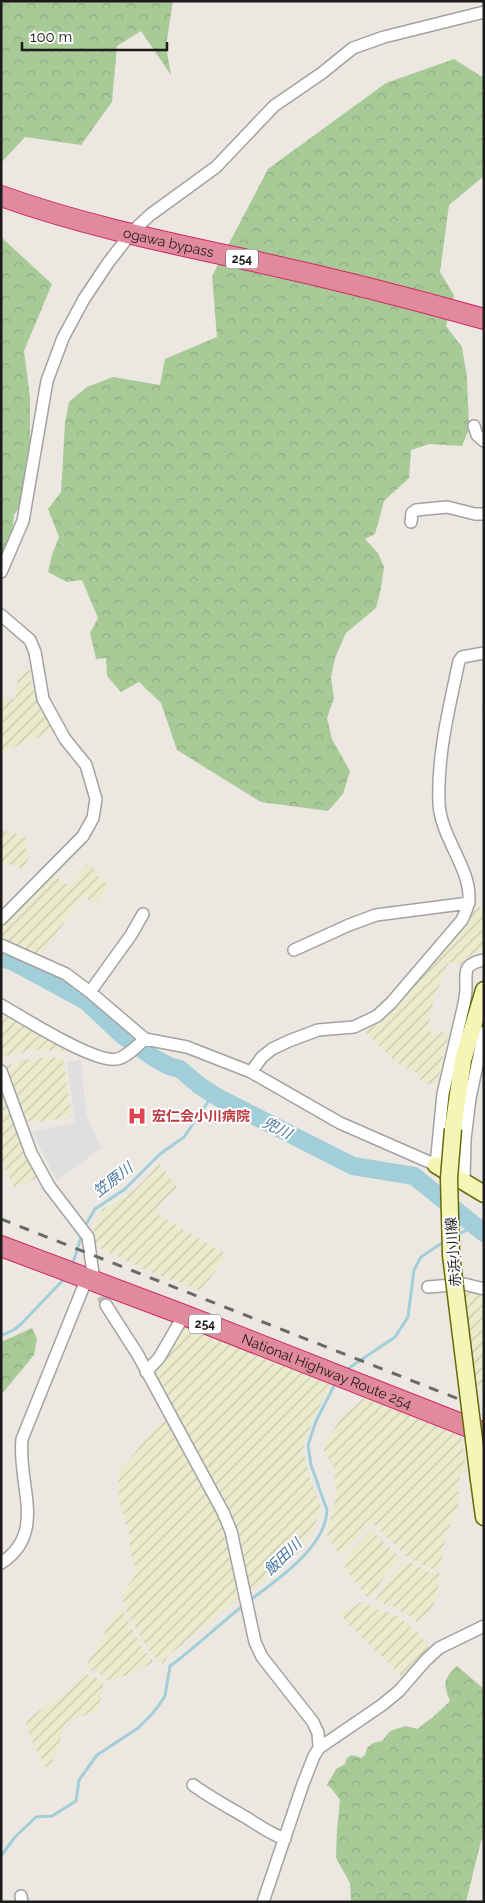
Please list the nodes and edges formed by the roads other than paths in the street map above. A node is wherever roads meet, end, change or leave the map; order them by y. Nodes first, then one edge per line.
1 (484, 12) edge
2 (1, 196) edge
3 (131, 234) junction
4 (484, 319) edge
5 (474, 426) dead end
6 (484, 441) edge
7 (484, 514) edge
8 (411, 522) dead end
9 (1, 572) edge
10 (1, 615) edge
11 (484, 653) edge
12 (468, 903) junction
13 (143, 914) dead end
14 (1, 919) edge
15 (1, 945) edge
16 (294, 950) dead end
17 (484, 960) edge
18 (484, 990) edge
19 (90, 992) junction
20 (1, 1005) edge
21 (484, 1032) edge
22 (143, 1042) junction
23 (1, 1071) edge
24 (251, 1072) junction
25 (436, 1165) junction
26 (464, 1180) junction
27 (484, 1194) edge
28 (1, 1246) edge
29 (79, 1274) junction
30 (428, 1287) dead end
31 (484, 1289) edge
32 (106, 1305) tunnel mouth
33 (184, 1315) junction
34 (146, 1372) junction
35 (484, 1434) edge
36 (484, 1517) edge
37 (1, 1563) edge
38 (484, 1626) edge
39 (319, 1748) junction
40 (193, 1786) dead end
41 (284, 1839) junction
42 (263, 1902) edge

1 - 3 street
2 - 3 highway, ogawa bypass / 254
3 - 4 highway, ogawa bypass / 254
3 - 9 street
5 - 6 street
7 - 8 street
10 - 14 street
11 - 12 street
12 - 16 street
12 - 24 street
13 - 19 street
15 - 19 street
17 - 25 street
18 - 36 main road, 赤浜小川線, bridge
19 - 22 street
20 - 22 street
21 - 26 street
22 - 24 street
23 - 29 street
24 - 25 street
25 - 26 main road
26 - 27 main road
28 - 29 highway, National Highway Route 254 / 254
29 - 33 highway, National Highway Route 254 / 254
29 - 37 street
30 - 31 street
32 - 34 street
33 - 34 street
33 - 35 highway, National Highway Route 254 / 254
34 - 39 street
38 - 39 street
39 - 41 street
40 - 41 street
41 - 42 street

